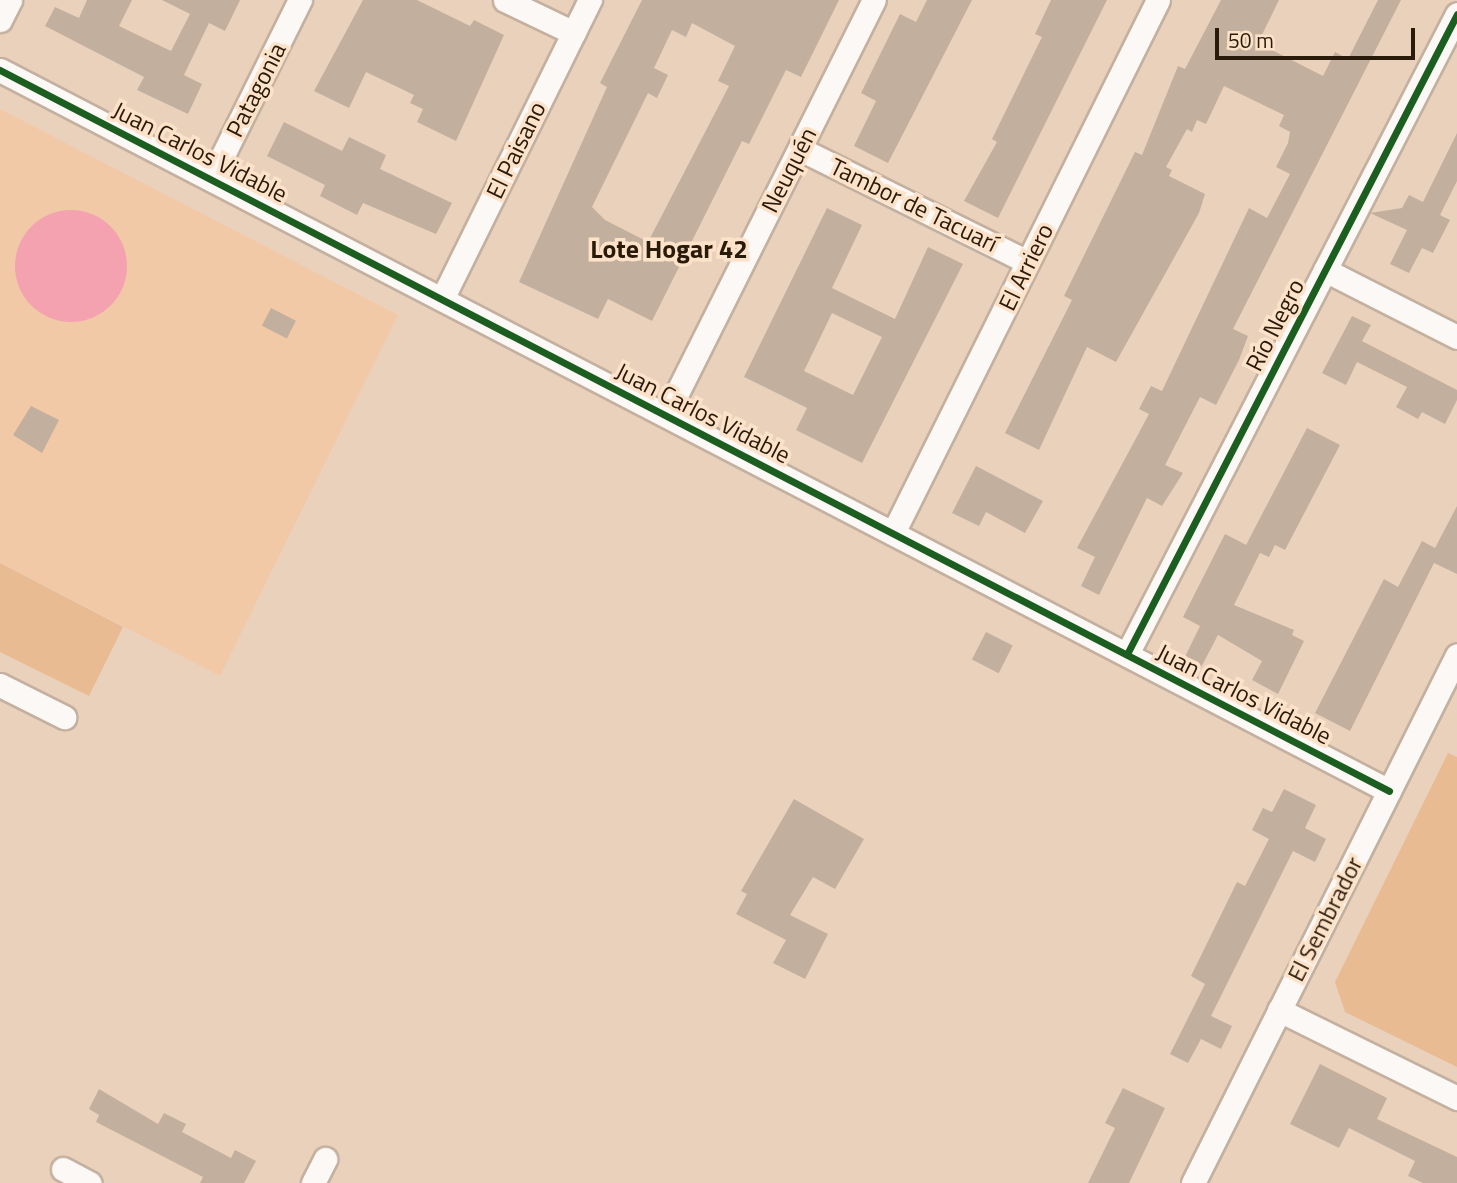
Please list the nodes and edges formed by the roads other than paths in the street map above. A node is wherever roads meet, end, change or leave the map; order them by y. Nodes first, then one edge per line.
1 (10, 0) edge
2 (300, 0) edge
3 (505, 0) edge
4 (590, 0) edge
5 (874, 0) edge
6 (1158, 0) edge
7 (1457, 14) edge
8 (0, 20) edge
9 (574, 33) junction
10 (0, 70) edge
11 (800, 149) junction
12 (211, 179) junction
13 (1028, 262) junction
14 (1325, 270) junction
15 (442, 299) junction
16 (1457, 337) edge
17 (666, 415) junction
18 (893, 533) junction
19 (1127, 654) junction
20 (1457, 655) edge
21 (0, 685) edge
22 (64, 717) dead end
23 (1389, 791) junction
24 (1279, 1010) junction
25 (1457, 1098) edge
26 (325, 1159) dead end
27 (63, 1169) dead end
28 (89, 1183) edge
29 (313, 1183) edge
30 (1193, 1183) edge

1 - 8 street
2 - 12 street, Patagonia
3 - 9 street
4 - 9 street, El Paisano
5 - 11 street, Neuquén
6 - 13 street, El Arriero
7 - 14 street, Río Negro
9 - 15 street, El Paisano
10 - 12 street, Juan Carlos Vidable
11 - 13 street, Tambor de Tacuarí
11 - 17 street, Neuquén
12 - 15 street, Juan Carlos Vidable
13 - 18 street, El Arriero
14 - 16 street
14 - 19 street, Río Negro
15 - 17 street, Juan Carlos Vidable
17 - 18 street, Juan Carlos Vidable
18 - 19 street, Juan Carlos Vidable
19 - 23 street, Juan Carlos Vidable
20 - 23 street, El Sembrador
21 - 22 street
23 - 24 street, El Sembrador
24 - 25 street
24 - 30 street, El Sembrador
26 - 29 street
27 - 28 street

